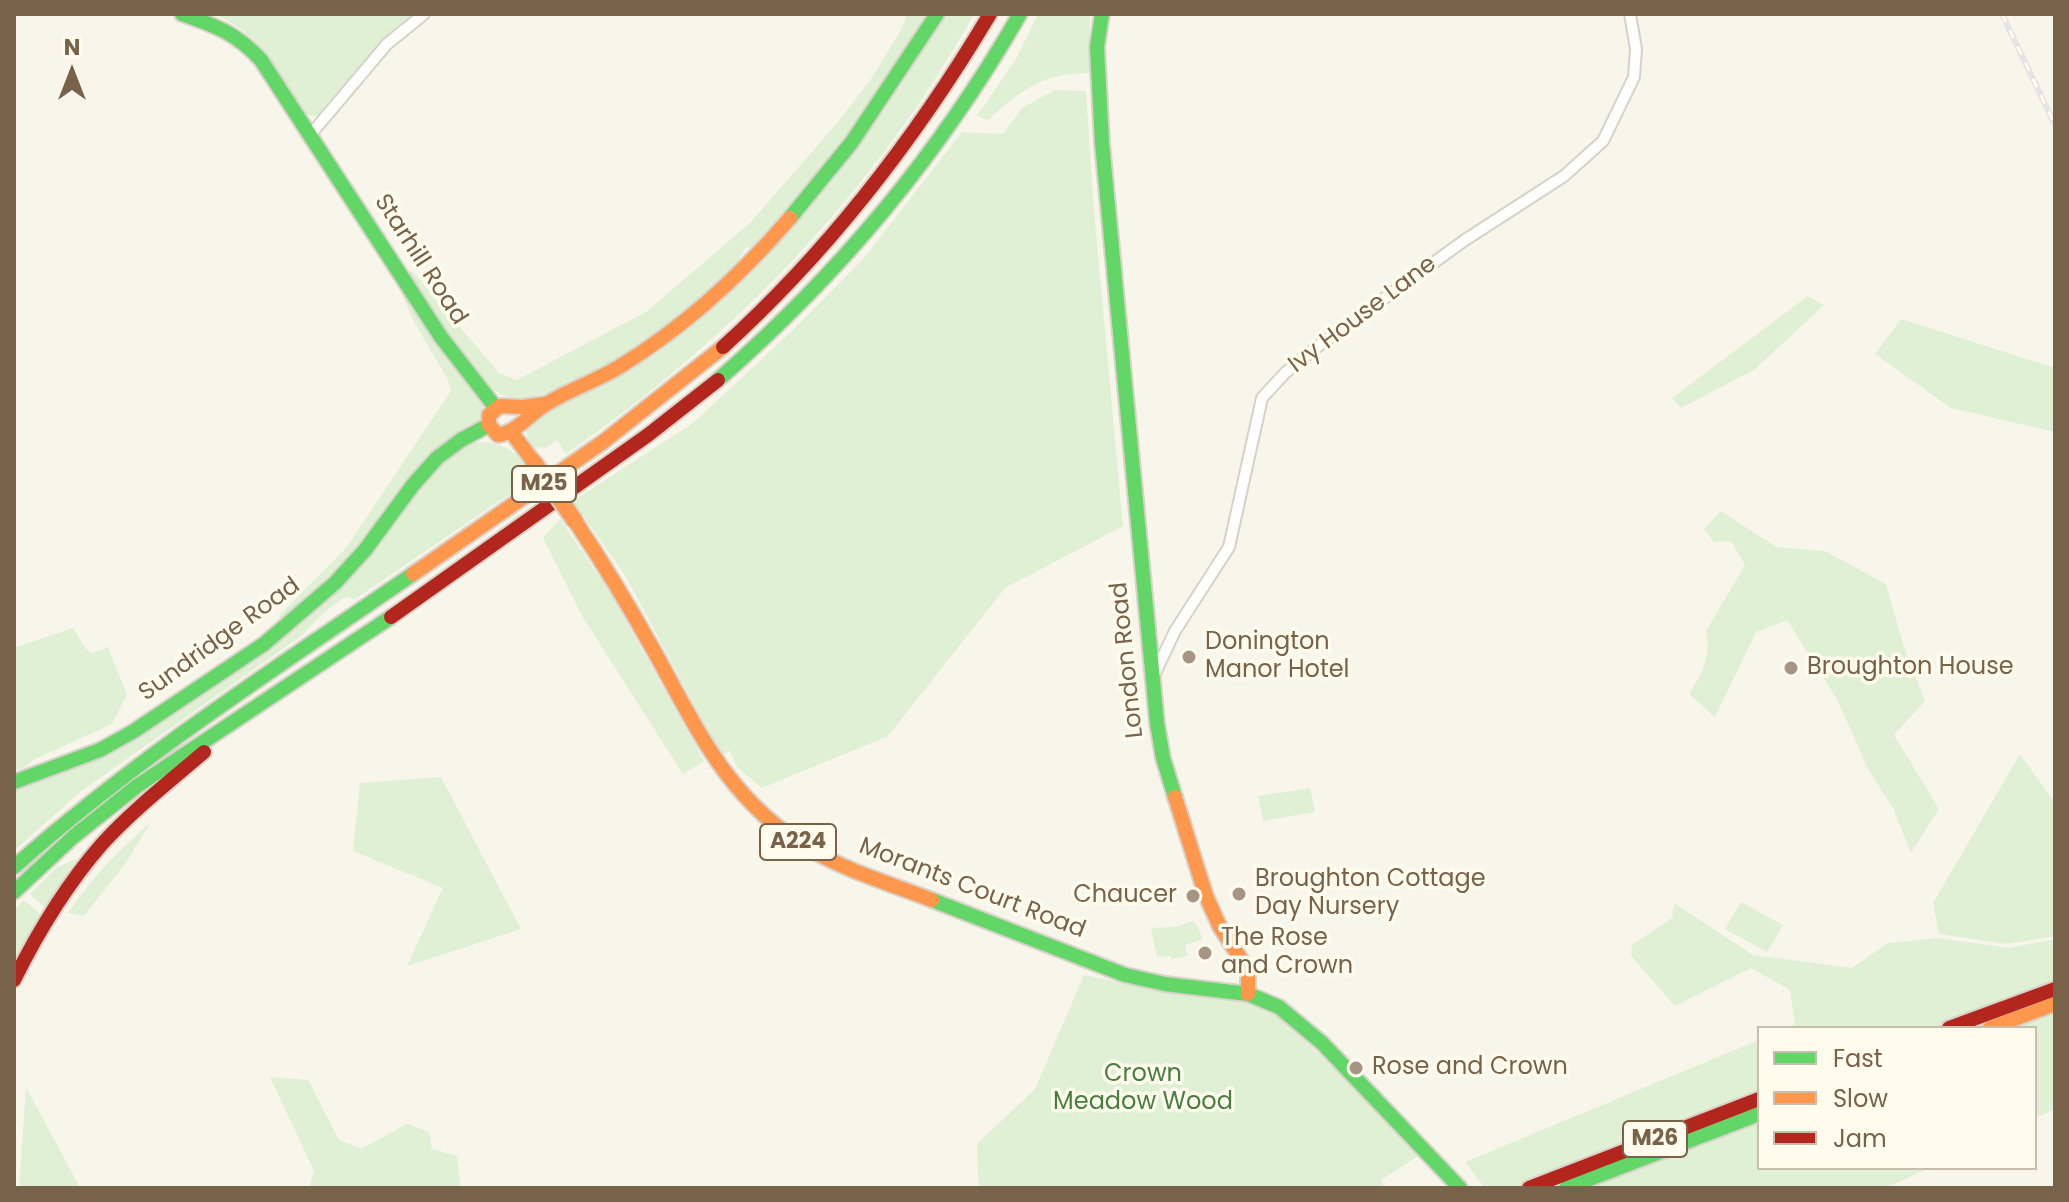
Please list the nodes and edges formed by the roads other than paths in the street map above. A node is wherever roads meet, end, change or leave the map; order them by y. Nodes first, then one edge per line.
1 (182, 14) edge
2 (424, 14) edge
3 (937, 14) edge
4 (990, 14) edge
5 (1020, 14) edge
6 (1102, 14) edge
7 (1630, 14) edge
8 (311, 134) junction
9 (544, 404) junction
10 (502, 407) junction
11 (489, 425) junction
12 (516, 429) junction
13 (1152, 673) junction
14 (239, 721) junction
15 (14, 782) edge
16 (14, 867) edge
17 (14, 892) edge
18 (14, 980) edge
19 (2055, 989) edge
20 (1248, 994) junction
21 (2055, 1004) edge
22 (1954, 1026) edge
23 (1995, 1026) edge
24 (1757, 1100) edge
25 (1757, 1115) edge
26 (1460, 1188) edge
27 (1529, 1188) edge
28 (1566, 1188) edge

1 - 8 main road, Starhill Road
2 - 8 street
3 - 9 main road
4 - 16 main road, M25
5 - 14 main road, M25
6 - 13 main road, London Road
7 - 13 street, Ivy House Lane
8 - 10 main road, Starhill Road
9 - 10 main road
9 - 12 main road
10 - 11 main road
10 - 12 main road
11 - 12 main road
11 - 15 main road, Sundridge Road
12 - 20 main road, Morants Court Road / A224, bridge
13 - 20 main road, London Road
14 - 17 main road, M25
14 - 18 main road, M25
19 - 22 main road
20 - 26 main road, A224
21 - 23 main road
24 - 27 main road, M26
25 - 28 main road, M26

